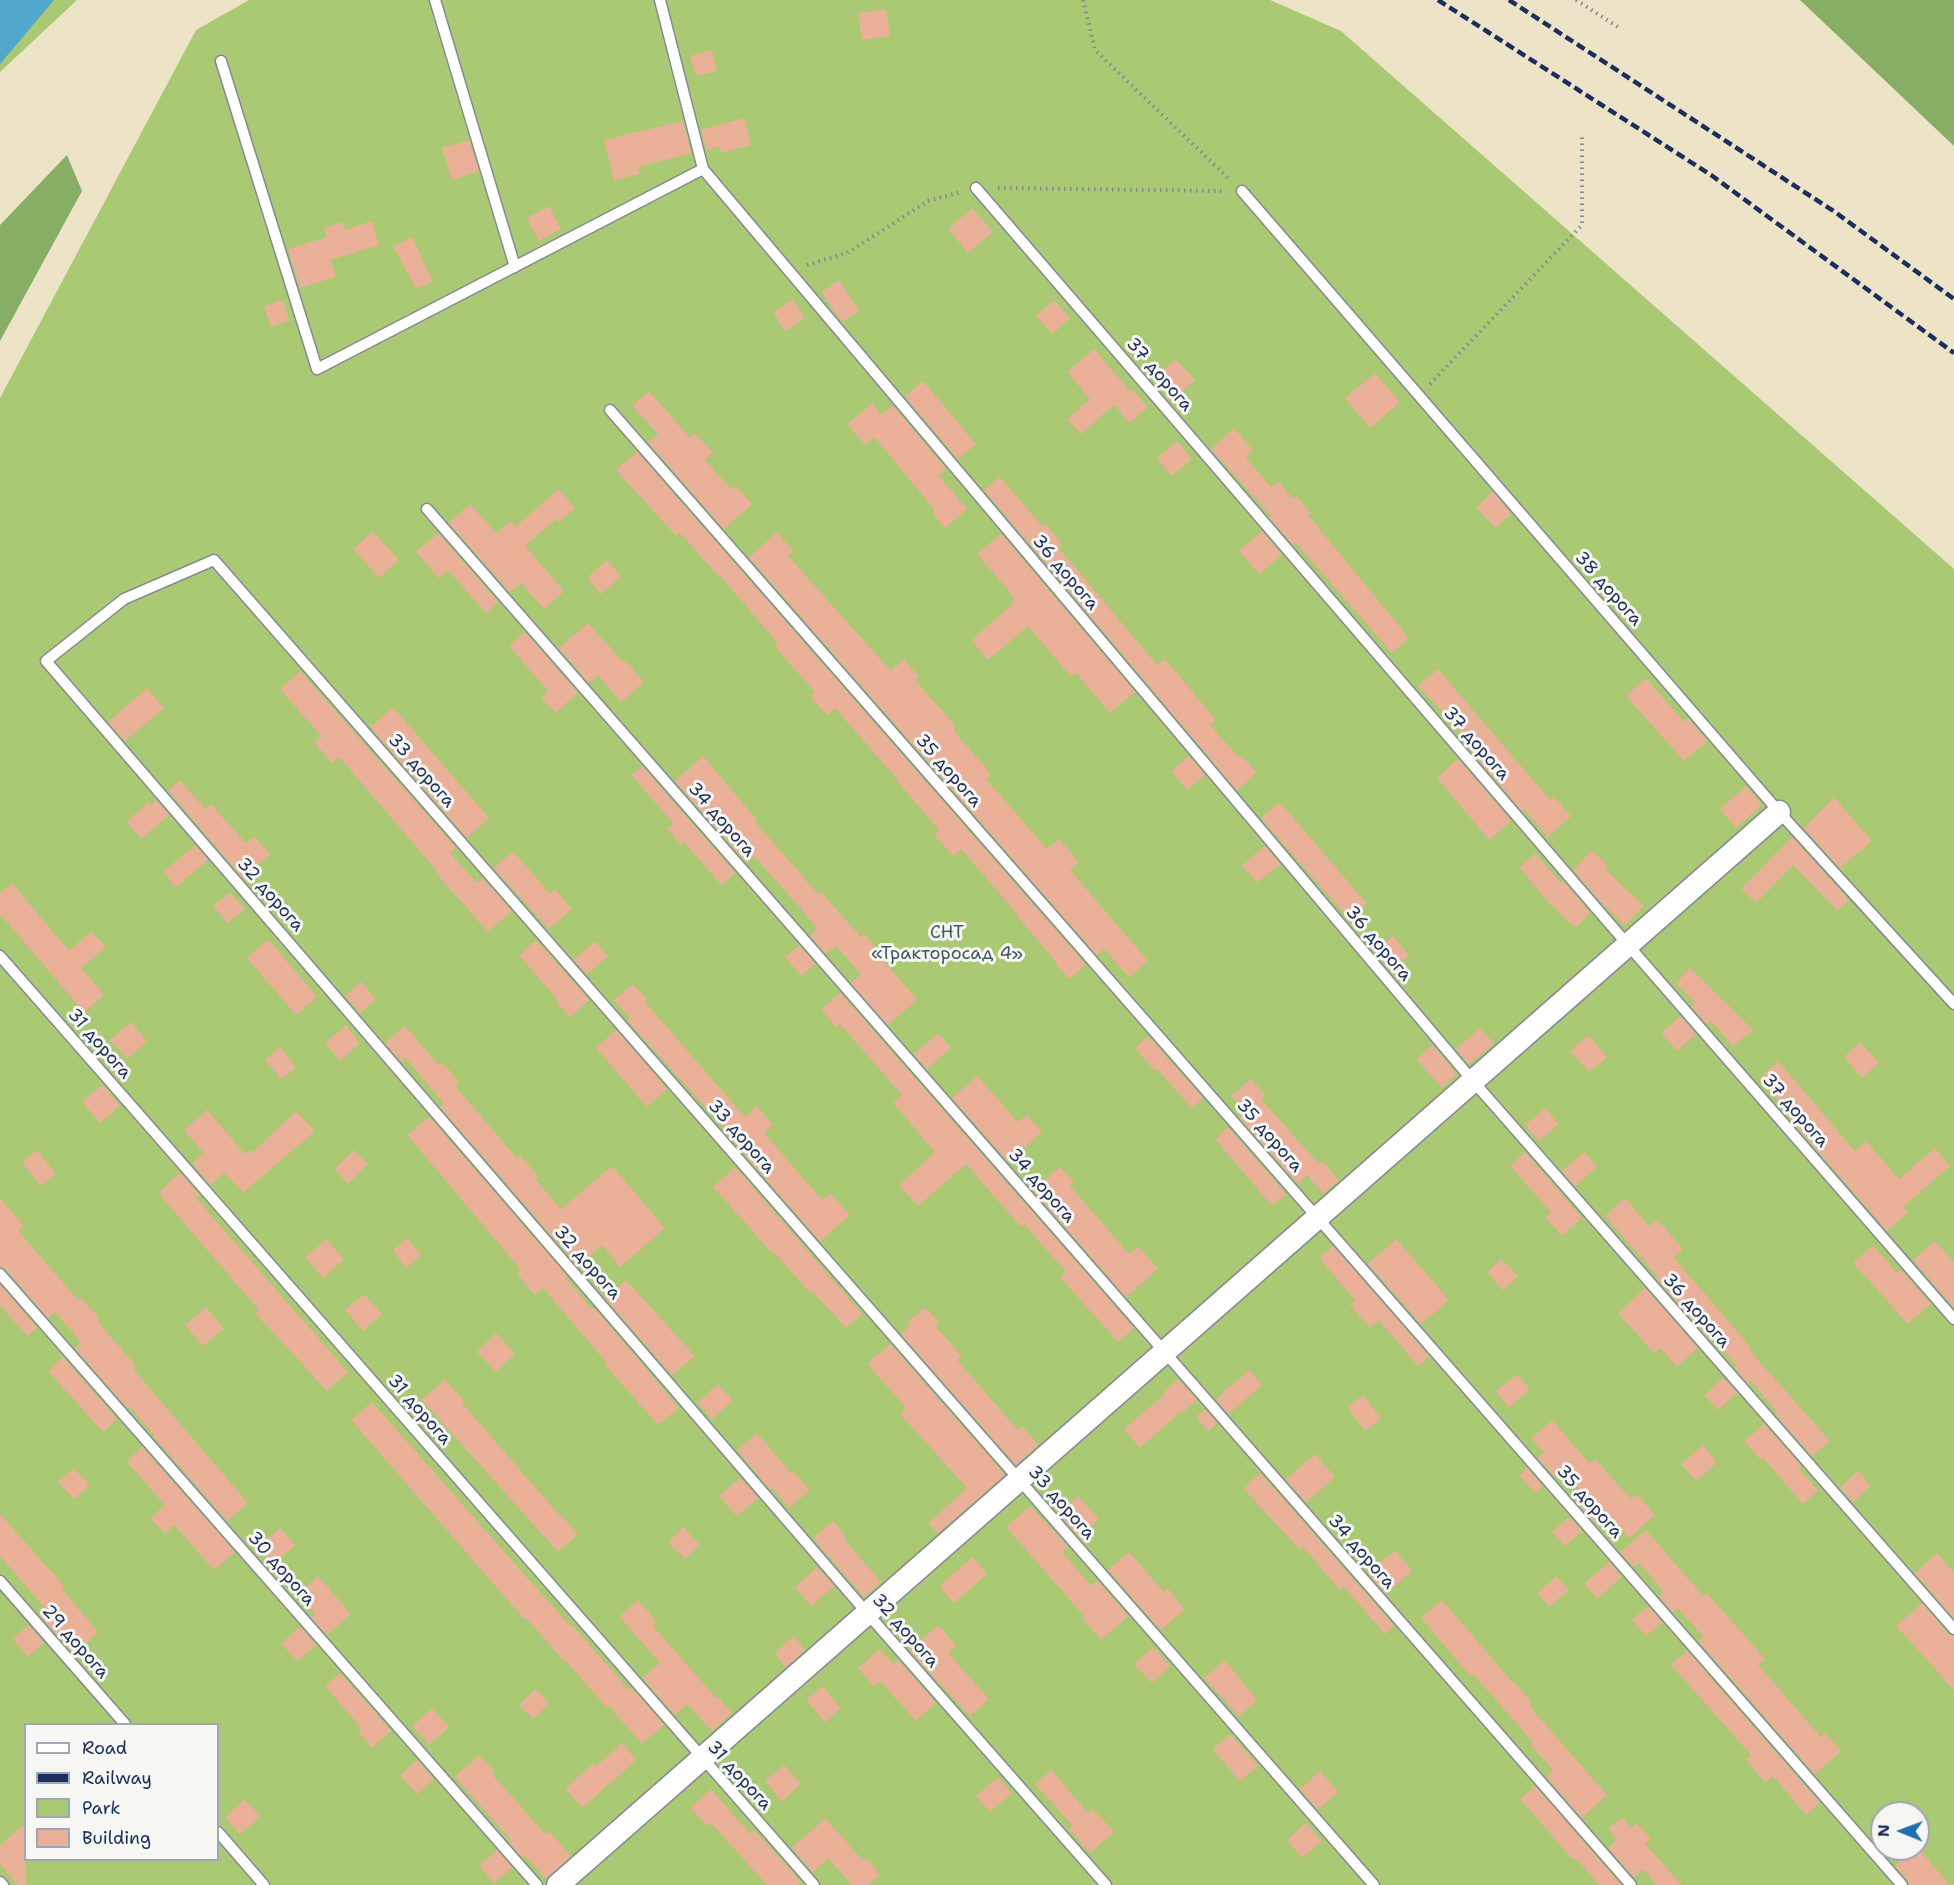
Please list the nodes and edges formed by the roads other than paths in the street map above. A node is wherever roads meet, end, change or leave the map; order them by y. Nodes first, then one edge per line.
1 (435, 0) edge
2 (660, 0) edge
3 (221, 61) dead end
4 (703, 169) junction
5 (976, 188) road end
6 (1242, 191) road end
7 (515, 267) junction
8 (610, 410) dead end
9 (427, 509) dead end
10 (46, 661) joint
11 (1779, 812) junction
12 (1628, 945) junction
13 (0, 956) edge
14 (1954, 1004) edge
15 (1473, 1081) junction
16 (1318, 1217) junction
17 (0, 1274) edge
18 (1954, 1319) edge
19 (1164, 1352) junction
20 (1019, 1479) junction
21 (0, 1581) edge
22 (867, 1613) junction
23 (1954, 1629) edge
24 (122, 1723) edge
25 (702, 1759) junction
26 (219, 1833) edge
27 (264, 1885) edge
28 (537, 1885) edge
29 (558, 1885) edge
30 (814, 1885) edge
31 (1106, 1885) edge
32 (1374, 1885) edge
33 (1631, 1885) edge
34 (1902, 1885) edge

1 - 7 lane
2 - 4 lane
3 - 7 lane
4 - 7 lane
4 - 15 lane, 36 дорога
5 - 12 lane, 37 дорога
6 - 11 lane, 38 дорога
8 - 16 lane, 35 дорога
9 - 19 lane, 34 дорога
10 - 20 lane, 33 дорога
10 - 22 lane, 32 дорога
11 - 12 street
11 - 14 lane, 38 дорога
12 - 15 street
12 - 18 lane, 37 дорога
13 - 25 lane, 31 дорога
15 - 16 street
15 - 23 lane, 36 дорога
16 - 19 street
16 - 34 lane, 35 дорога
17 - 28 lane, 30 дорога
19 - 20 street
19 - 33 lane, 34 дорога
20 - 22 street
20 - 32 lane, 33 дорога
21 - 24 lane, 29 дорога
22 - 25 street
22 - 31 lane, 32 дорога
25 - 29 street
25 - 30 lane, 31 дорога
26 - 27 lane

